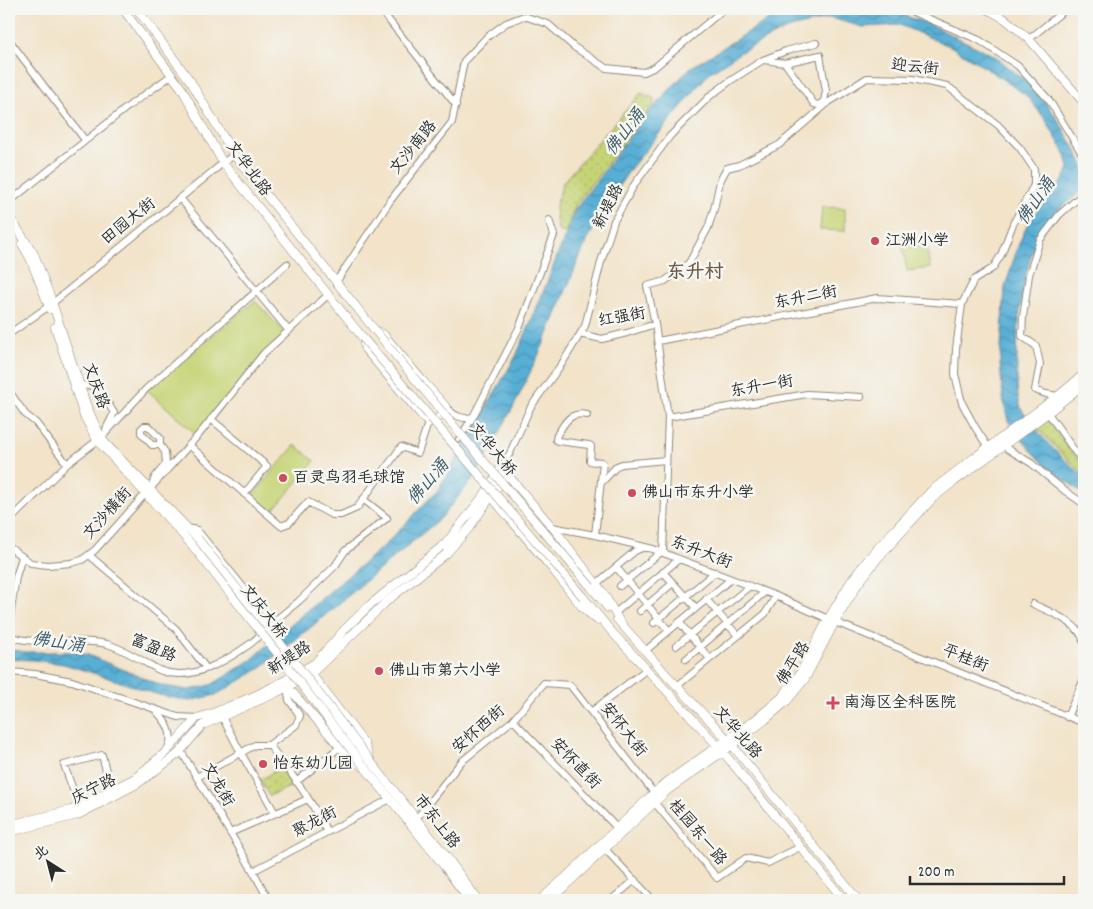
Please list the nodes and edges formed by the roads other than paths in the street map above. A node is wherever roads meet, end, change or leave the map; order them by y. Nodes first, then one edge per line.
1 (124, 9) edge
2 (137, 9) edge
3 (380, 9) edge
4 (724, 9) edge
5 (906, 9) edge
6 (988, 9) edge
7 (1066, 9) edge
8 (1029, 39) junction
9 (9, 40) edge
10 (816, 43) dead end
11 (763, 60) junction
12 (785, 63) junction
13 (172, 75) junction
14 (1084, 103) edge
15 (456, 105) junction
16 (85, 140) junction
17 (234, 155) junction
18 (1084, 158) edge
19 (223, 162) junction
20 (1084, 193) edge
21 (180, 198) junction
22 (9, 202) edge
23 (9, 216) edge
24 (549, 220) dead end
25 (9, 223) edge
26 (287, 264) dead end
27 (336, 282) junction
28 (256, 291) junction
29 (328, 295) junction
30 (49, 303) junction
31 (962, 304) junction
32 (655, 324) junction
33 (9, 329) edge
34 (374, 329) junction
35 (289, 331) junction
36 (9, 334) edge
37 (580, 334) junction
38 (363, 338) junction
39 (658, 341) junction
40 (1084, 374) edge
41 (80, 384) junction
42 (1084, 384) edge
43 (9, 391) edge
44 (1058, 396) junction
45 (861, 397) dead end
46 (447, 408) junction
47 (1048, 413) junction
48 (587, 415) dead end
49 (473, 417) junction
50 (668, 417) junction
51 (1034, 418) junction
52 (211, 419) junction
53 (428, 423) junction
54 (1008, 437) junction
55 (99, 438) junction
56 (459, 439) dead end
57 (160, 445) dead end
58 (189, 445) junction
59 (1002, 446) junction
60 (988, 447) junction
61 (510, 453) junction
62 (1084, 459) edge
63 (666, 460) junction
64 (67, 464) junction
65 (501, 467) junction
66 (507, 474) junction
67 (601, 483) junction
68 (148, 491) junction
69 (244, 494) junction
70 (489, 494) junction
71 (363, 500) junction
72 (1084, 504) edge
73 (9, 521) edge
74 (552, 527) junction
75 (188, 528) junction
76 (595, 535) junction
77 (194, 541) junction
78 (644, 547) junction
79 (9, 548) edge
80 (662, 552) junction
81 (90, 555) junction
82 (22, 557) junction
83 (679, 559) junction
84 (616, 567) junction
85 (663, 572) junction
86 (714, 572) junction
87 (731, 579) junction
88 (627, 580) junction
89 (673, 583) junction
90 (594, 585) junction
91 (620, 586) dead end
92 (750, 586) junction
93 (765, 592) junction
94 (638, 594) junction
95 (776, 596) junction
96 (685, 597) junction
97 (706, 599) junction
98 (1033, 604) dead end
99 (647, 605) junction
100 (696, 608) junction
101 (640, 611) dead end
102 (718, 612) junction
103 (615, 614) junction
104 (832, 620) junction
105 (656, 621) junction
106 (620, 622) junction
107 (679, 622) junction
108 (9, 623) edge
109 (272, 623) junction
110 (728, 624) junction
111 (611, 631) junction
112 (669, 631) junction
113 (690, 635) junction
114 (9, 636) edge
115 (738, 636) junction
116 (1084, 639) edge
117 (676, 646) dead end
118 (700, 647) junction
119 (646, 651) junction
120 (710, 658) junction
121 (686, 659) dead end
122 (206, 668) junction
123 (647, 669) junction
124 (309, 671) junction
125 (9, 672) edge
126 (1084, 679) edge
127 (286, 684) junction
128 (570, 685) joint
129 (677, 686) junction
130 (153, 709) junction
131 (590, 712) junction
132 (1067, 716) junction
133 (222, 717) junction
134 (197, 718) junction
135 (513, 720) junction
136 (1084, 724) edge
137 (203, 725) junction
138 (175, 743) junction
139 (729, 743) junction
140 (269, 745) junction
141 (340, 747) junction
142 (720, 749) junction
143 (180, 751) junction
144 (166, 752) junction
145 (241, 753) junction
146 (371, 762) junction
147 (366, 769) junction
148 (197, 776) junction
149 (296, 782) junction
150 (111, 790) junction
151 (654, 793) junction
152 (390, 798) junction
153 (308, 799) junction
154 (654, 802) junction
155 (78, 806) junction
156 (275, 813) junction
157 (416, 818) junction
158 (9, 825) edge
159 (617, 828) junction
160 (9, 832) edge
161 (327, 832) junction
162 (230, 833) junction
163 (800, 847) junction
164 (605, 849) junction
165 (253, 871) junction
166 (635, 880) junction
167 (268, 900) edge
168 (469, 900) edge
169 (478, 900) edge
170 (540, 900) edge
171 (550, 900) edge
172 (610, 900) edge
173 (653, 900) edge
174 (844, 900) edge
175 (858, 900) edge

1 - 13 main road, 文华北路
2 - 17 main road, 文华北路
3 - 15 street
4 - 15 street, 文沙南路
5 - 18 street
6 - 8 main road
7 - 8 street
8 - 14 main road
9 - 16 street
10 - 11 street, 新堤路
11 - 12 street
11 - 37 street, 新堤路
12 - 12 street
13 - 16 street
13 - 19 main road, 文华北路
15 - 27 street, 文沙南路
16 - 22 street
17 - 19 street, 田园大街
17 - 27 main road, 文华北路
19 - 21 street, 田园大街
19 - 29 main road, 文华北路
20 - 44 street
21 - 28 street
21 - 30 street, 田园大街
23 - 30 main road, 文庆路
24 - 49 street
25 - 30 main road, 文庆路
26 - 28 street
27 - 34 main road, 文华北路
28 - 35 street
28 - 55 street
29 - 35 street
29 - 38 main road, 文华北路
30 - 33 street, 田园大街
30 - 36 street, 田园大街
30 - 41 main road, 文庆路
30 - 55 main road, 文庆路
31 - 32 street, 迎云街
31 - 39 street, 东升二街
31 - 60 street, 迎云街
32 - 37 street, 红强街
32 - 39 street, 红强街
34 - 46 main road
34 - 90 main road, 文华大桥, bridge
35 - 52 street
37 - 61 street, 新堤路
38 - 53 main road
38 - 111 main road, bridge
39 - 50 street, 红强街
40 - 44 main road
41 - 55 main road, 文庆路
41 - 55 street
42 - 47 main road
43 - 64 street
44 - 51 main road
45 - 50 street, 东升一街
46 - 49 street
46 - 53 main road
47 - 51 main road
47 - 62 street
48 - 67 street
49 - 56 street
50 - 63 street, 红强街
51 - 54 main road, 佛平路
52 - 58 street
52 - 69 street
53 - 71 street
54 - 59 main road, 佛平路
54 - 60 main road, 佛平路
55 - 64 street
55 - 68 main road, 文庆路
57 - 68 street
58 - 68 street
58 - 69 street
59 - 72 street
59 - 104 main road, 佛平路
60 - 104 main road, 佛平路
61 - 65 street, 新堤路
61 - 66 street, 新堤路
63 - 67 street
63 - 80 street, 红强街
64 - 73 street
65 - 66 main road
65 - 70 main road, 新堤路
66 - 70 main road, 新堤路
66 - 74 main road
67 - 76 street
68 - 75 main road, 文庆路
68 - 77 main road, 文庆路
68 - 81 street, 文沙横街
69 - 71 street
70 - 111 main road
70 - 124 main road, 新堤路
71 - 109 street, 富盈路
74 - 76 street, 东升大街
74 - 90 main road
75 - 77 main road, 文庆路
75 - 109 street
76 - 78 street, 东升大街
77 - 146 main road, 文庆大桥, bridge
77 - 147 main road, 文庆大桥, bridge
78 - 80 street, 东升大街
78 - 84 street
79 - 82 street, 文沙横街
80 - 83 street, 东升大街
80 - 88 street
81 - 82 street, 文沙横街
81 - 122 street
82 - 108 street
83 - 85 street
83 - 86 street, 东升大街
84 - 88 street
84 - 90 street
85 - 89 street
85 - 94 street
86 - 87 street, 东升大街
86 - 96 street
87 - 92 street, 东升大街
87 - 97 street
88 - 91 street
88 - 94 street
89 - 96 street
89 - 99 street
90 - 103 main road
90 - 106 main road, 文华北路
92 - 93 street, 东升大街
92 - 102 street
93 - 95 street, 东升大街
93 - 110 street
94 - 99 street
94 - 103 street
95 - 104 street, 东升大街
95 - 115 street
96 - 100 street
96 - 105 street
97 - 100 street
97 - 102 street
98 - 116 street
99 - 101 street
99 - 105 street
100 - 107 street
102 - 110 street
102 - 113 street
103 - 106 main road
104 - 132 street, 平桂街
104 - 139 main road, 佛平路
105 - 112 street
106 - 119 main road, 文华北路
107 - 112 street
107 - 113 street
109 - 122 street, 富盈路
110 - 115 street
110 - 118 street
111 - 123 main road
112 - 119 street
113 - 117 street
113 - 118 street
114 - 122 street, 富盈路
115 - 120 street
118 - 120 street
118 - 121 street
119 - 129 main road, 文华北路
120 - 129 street
123 - 131 street
123 - 142 main road
124 - 127 main road, 新堤路
124 - 146 main road
125 - 130 street, 新堤路
126 - 132 street
127 - 133 main road, 新堤路
127 - 134 main road, 新堤路
127 - 140 street
127 - 141 main road
128 - 131 street, 安怀大街
128 - 135 street, 安怀西街
129 - 139 main road, 文华北路
130 - 134 street, 新堤路
130 - 144 street
131 - 151 street, 安怀大街
132 - 136 street, 平桂街
133 - 137 main road, 新堤路
133 - 145 street
134 - 137 main road
134 - 138 main road, 庆宁路
135 - 157 street, 安怀西街
135 - 159 street, 安怀直街
137 - 143 main road, 新堤路
138 - 143 main road
138 - 144 main road, 庆宁路
139 - 142 main road, 佛平路
139 - 175 main road, 文华北路
140 - 145 street
140 - 149 street
141 - 147 main road
141 - 149 street
142 - 151 main road, 佛平路
142 - 154 main road, 佛平路
142 - 163 main road
143 - 148 street, 文龙街
143 - 160 main road, 庆宁路
144 - 150 main road, 庆宁路
145 - 148 street
145 - 156 street
146 - 157 main road, 市东上路
147 - 152 main road, 市东上路
148 - 162 street, 文龙街
149 - 153 street
150 - 155 main road, 庆宁路
150 - 155 street
151 - 159 main road, 佛平路
152 - 161 street, 聚龙街
152 - 168 main road, 市东上路
153 - 156 street, 文龙街
153 - 161 street
154 - 163 street, 桂园东一路
154 - 164 main road, 佛平路
155 - 158 main road, 庆宁路
156 - 162 street, 文龙街
157 - 169 main road, 市东上路
159 - 170 main road, 佛平路
161 - 165 street, 聚龙街
162 - 165 street, 文龙街
163 - 174 main road
164 - 166 street
164 - 171 main road, 佛平路
165 - 167 street, 文龙街
166 - 172 street
166 - 173 street

